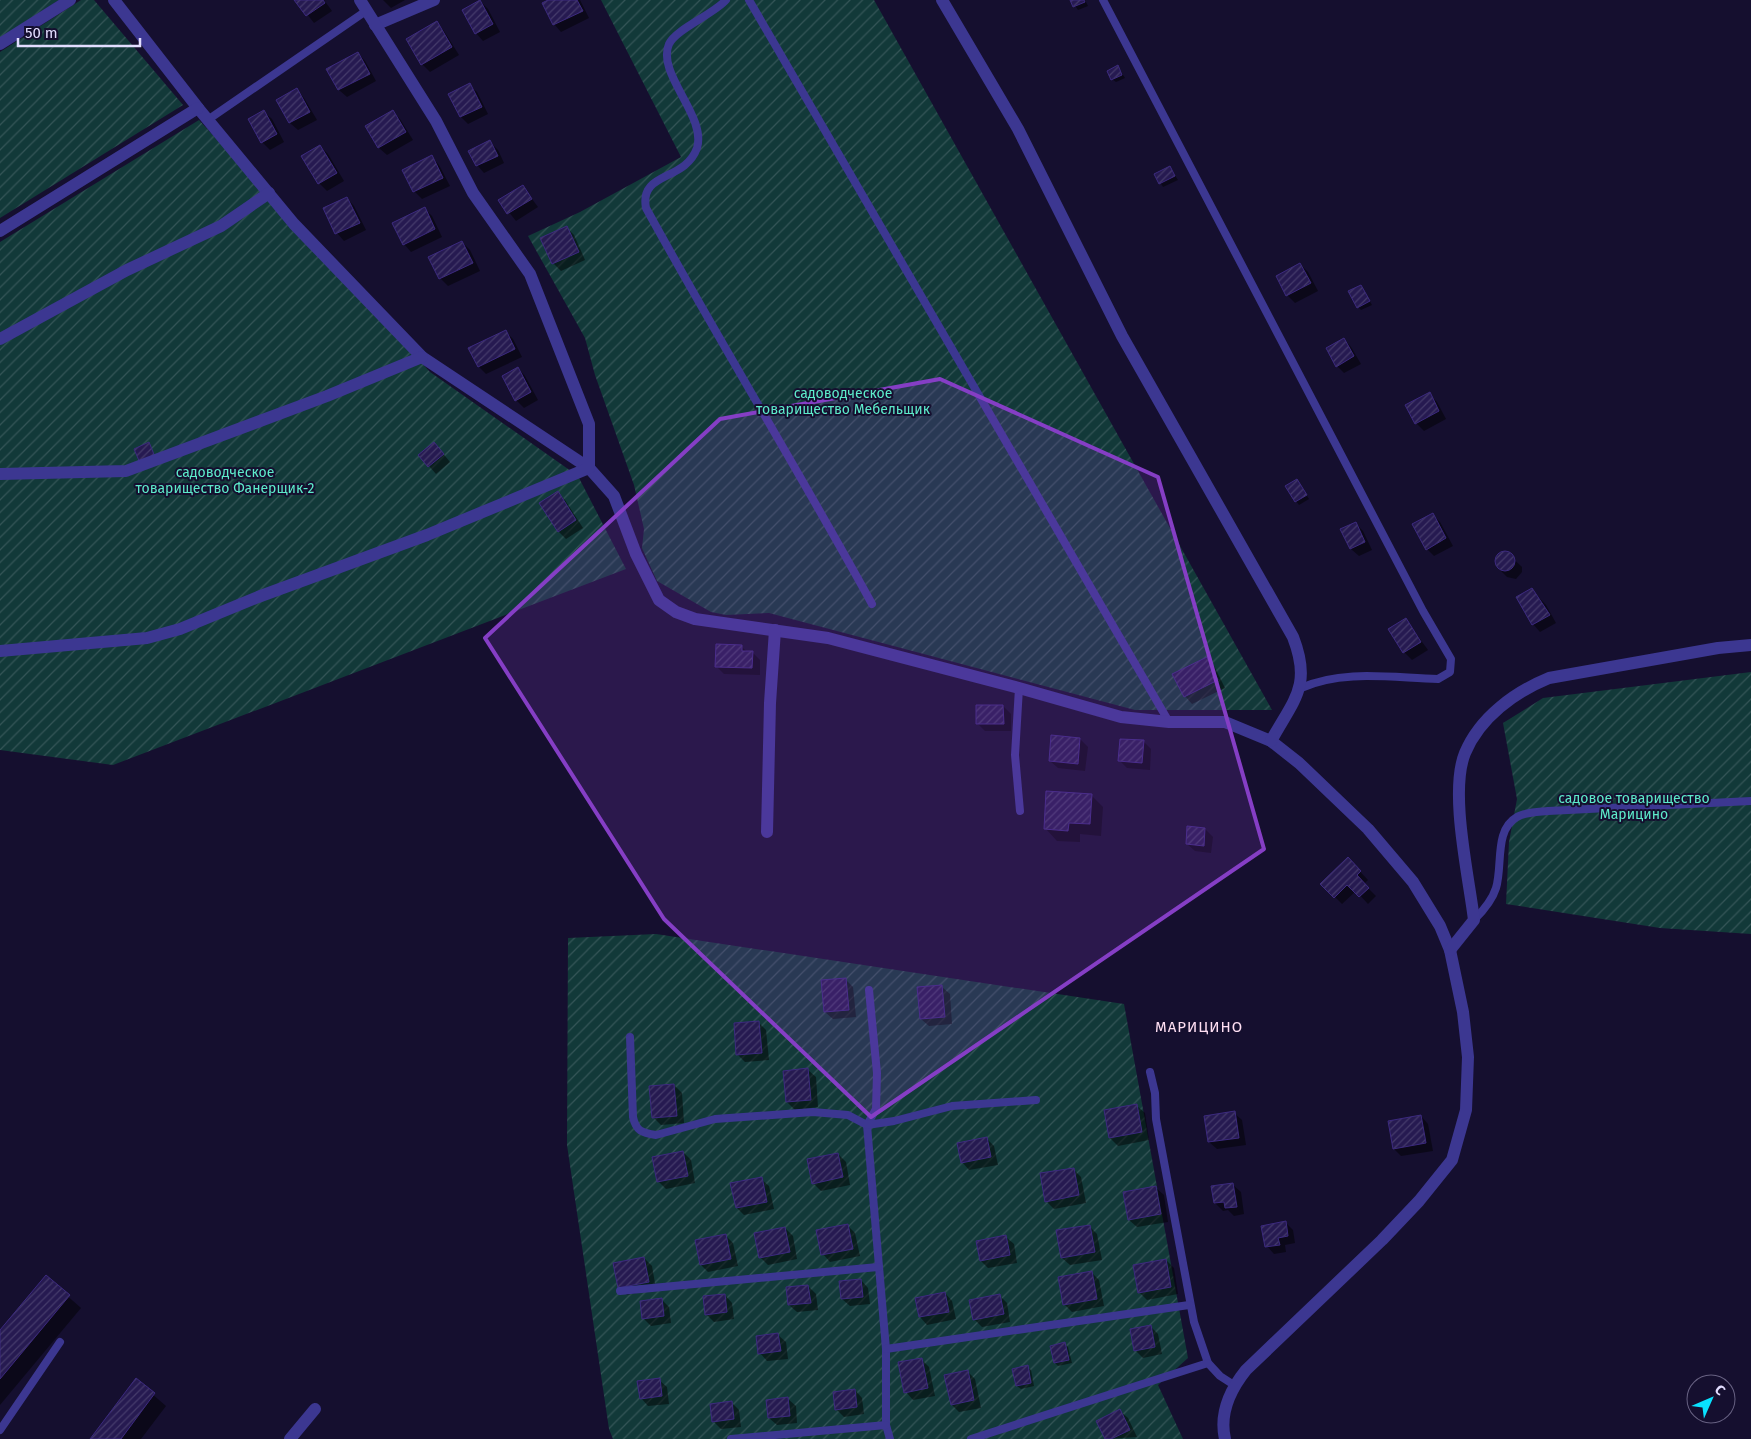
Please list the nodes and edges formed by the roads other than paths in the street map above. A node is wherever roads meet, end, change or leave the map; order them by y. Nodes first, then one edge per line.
1 (70, 0) edge
2 (114, 0) edge
3 (434, 0) edge
4 (726, 0) edge
5 (749, 0) edge
6 (942, 0) edge
7 (1102, 0) edge
8 (363, 5) edge
9 (375, 25) junction
10 (0, 44) edge
11 (198, 108) junction
12 (209, 119) junction
13 (269, 193) junction
14 (0, 231) edge
15 (0, 339) edge
16 (422, 356) junction
17 (589, 468) junction
18 (0, 474) edge
19 (872, 604) dead end
20 (776, 630) junction
21 (1751, 645) edge
22 (0, 651) edge
23 (1019, 688) junction
24 (1301, 688) junction
25 (1169, 722) junction
26 (1271, 741) junction
27 (1751, 801) edge
28 (1020, 811) dead end
29 (767, 832) dead end
30 (1474, 920) junction
31 (1450, 950) junction
32 (869, 990) dead end
33 (630, 1037) dead end
34 (1150, 1072) dead end
35 (1036, 1100) dead end
36 (867, 1125) junction
37 (878, 1267) junction
38 (620, 1291) dead end
39 (1189, 1305) junction
40 (60, 1342) dead end
41 (886, 1349) junction
42 (1208, 1363) junction
43 (1234, 1386) junction
44 (315, 1409) dead end
45 (886, 1425) junction
46 (0, 1430) edge
47 (290, 1439) edge
48 (730, 1439) edge
49 (890, 1439) edge
50 (970, 1439) edge
51 (1225, 1439) edge

1 - 10 street
2 - 11 street
3 - 9 street
4 - 19 lane
5 - 25 lane
6 - 24 street
7 - 24 lane
8 - 9 street
8 - 12 lane
9 - 17 street
11 - 12 street
11 - 14 street
12 - 13 street
13 - 15 street
13 - 16 street
16 - 17 street
16 - 18 street
17 - 20 street
17 - 22 street
20 - 23 street
20 - 29 street
21 - 30 street
23 - 25 street
23 - 28 lane
24 - 26 street
25 - 26 street
26 - 31 street
27 - 30 lane
30 - 31 street
31 - 43 street
32 - 36 lane
33 - 36 lane
34 - 39 lane
35 - 36 lane
36 - 37 lane
37 - 38 lane
37 - 41 lane
39 - 41 lane
39 - 42 lane
40 - 46 lane
41 - 45 lane
42 - 43 lane
42 - 50 lane
43 - 51 street
44 - 47 street
45 - 48 lane
45 - 49 lane

